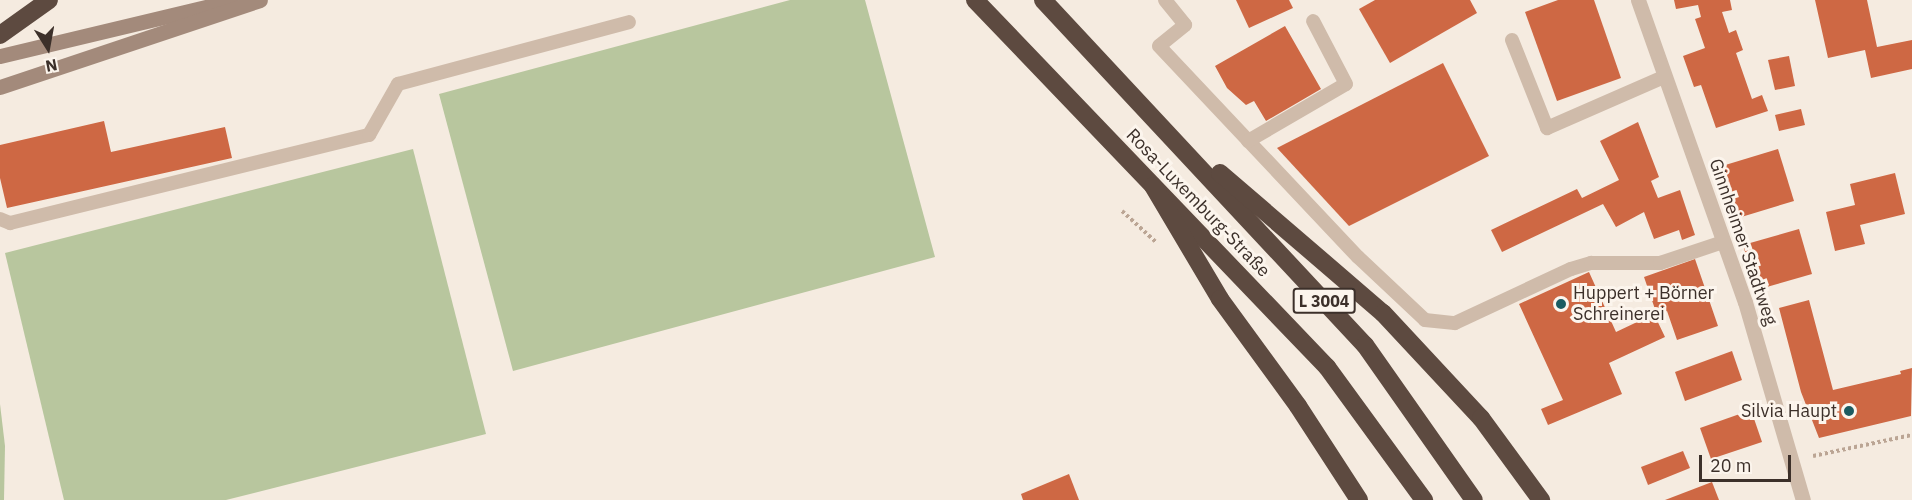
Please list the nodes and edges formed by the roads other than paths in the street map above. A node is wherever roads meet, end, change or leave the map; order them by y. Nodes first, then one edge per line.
1 (49, 0) edge
2 (237, 0) edge
3 (260, 0) edge
4 (975, 0) edge
5 (1043, 0) edge
6 (1165, 0) edge
7 (1638, 0) edge
8 (1313, 21) dead end
9 (629, 22) dead end
10 (0, 35) edge
11 (1512, 40) dead end
12 (0, 56) edge
13 (1664, 77) junction
14 (0, 87) edge
15 (1155, 117) junction
16 (1248, 141) junction
17 (1153, 186) junction
18 (0, 219) edge
19 (1723, 242) junction
20 (1359, 500) edge
21 (1424, 500) edge
22 (1474, 500) edge
23 (1540, 500) edge
24 (1803, 500) edge

1 - 10 highway
2 - 12 main road
3 - 14 main road
4 - 17 highway, Rosa-Luxemburg-Straße / L 3004
5 - 15 highway, Rosa-Luxemburg-Straße / L 3004
6 - 16 lane
7 - 13 street, Ginnheimer Stadtweg
8 - 16 lane
9 - 18 lane
11 - 13 lane
13 - 19 street, Ginnheimer Stadtweg
15 - 22 highway, Rosa-Luxemburg-Straße / L 3004
15 - 23 highway
16 - 19 lane
17 - 20 highway, bridge
17 - 21 highway, Rosa-Luxemburg-Straße / L 3004, bridge
19 - 24 street, Ginnheimer Stadtweg

